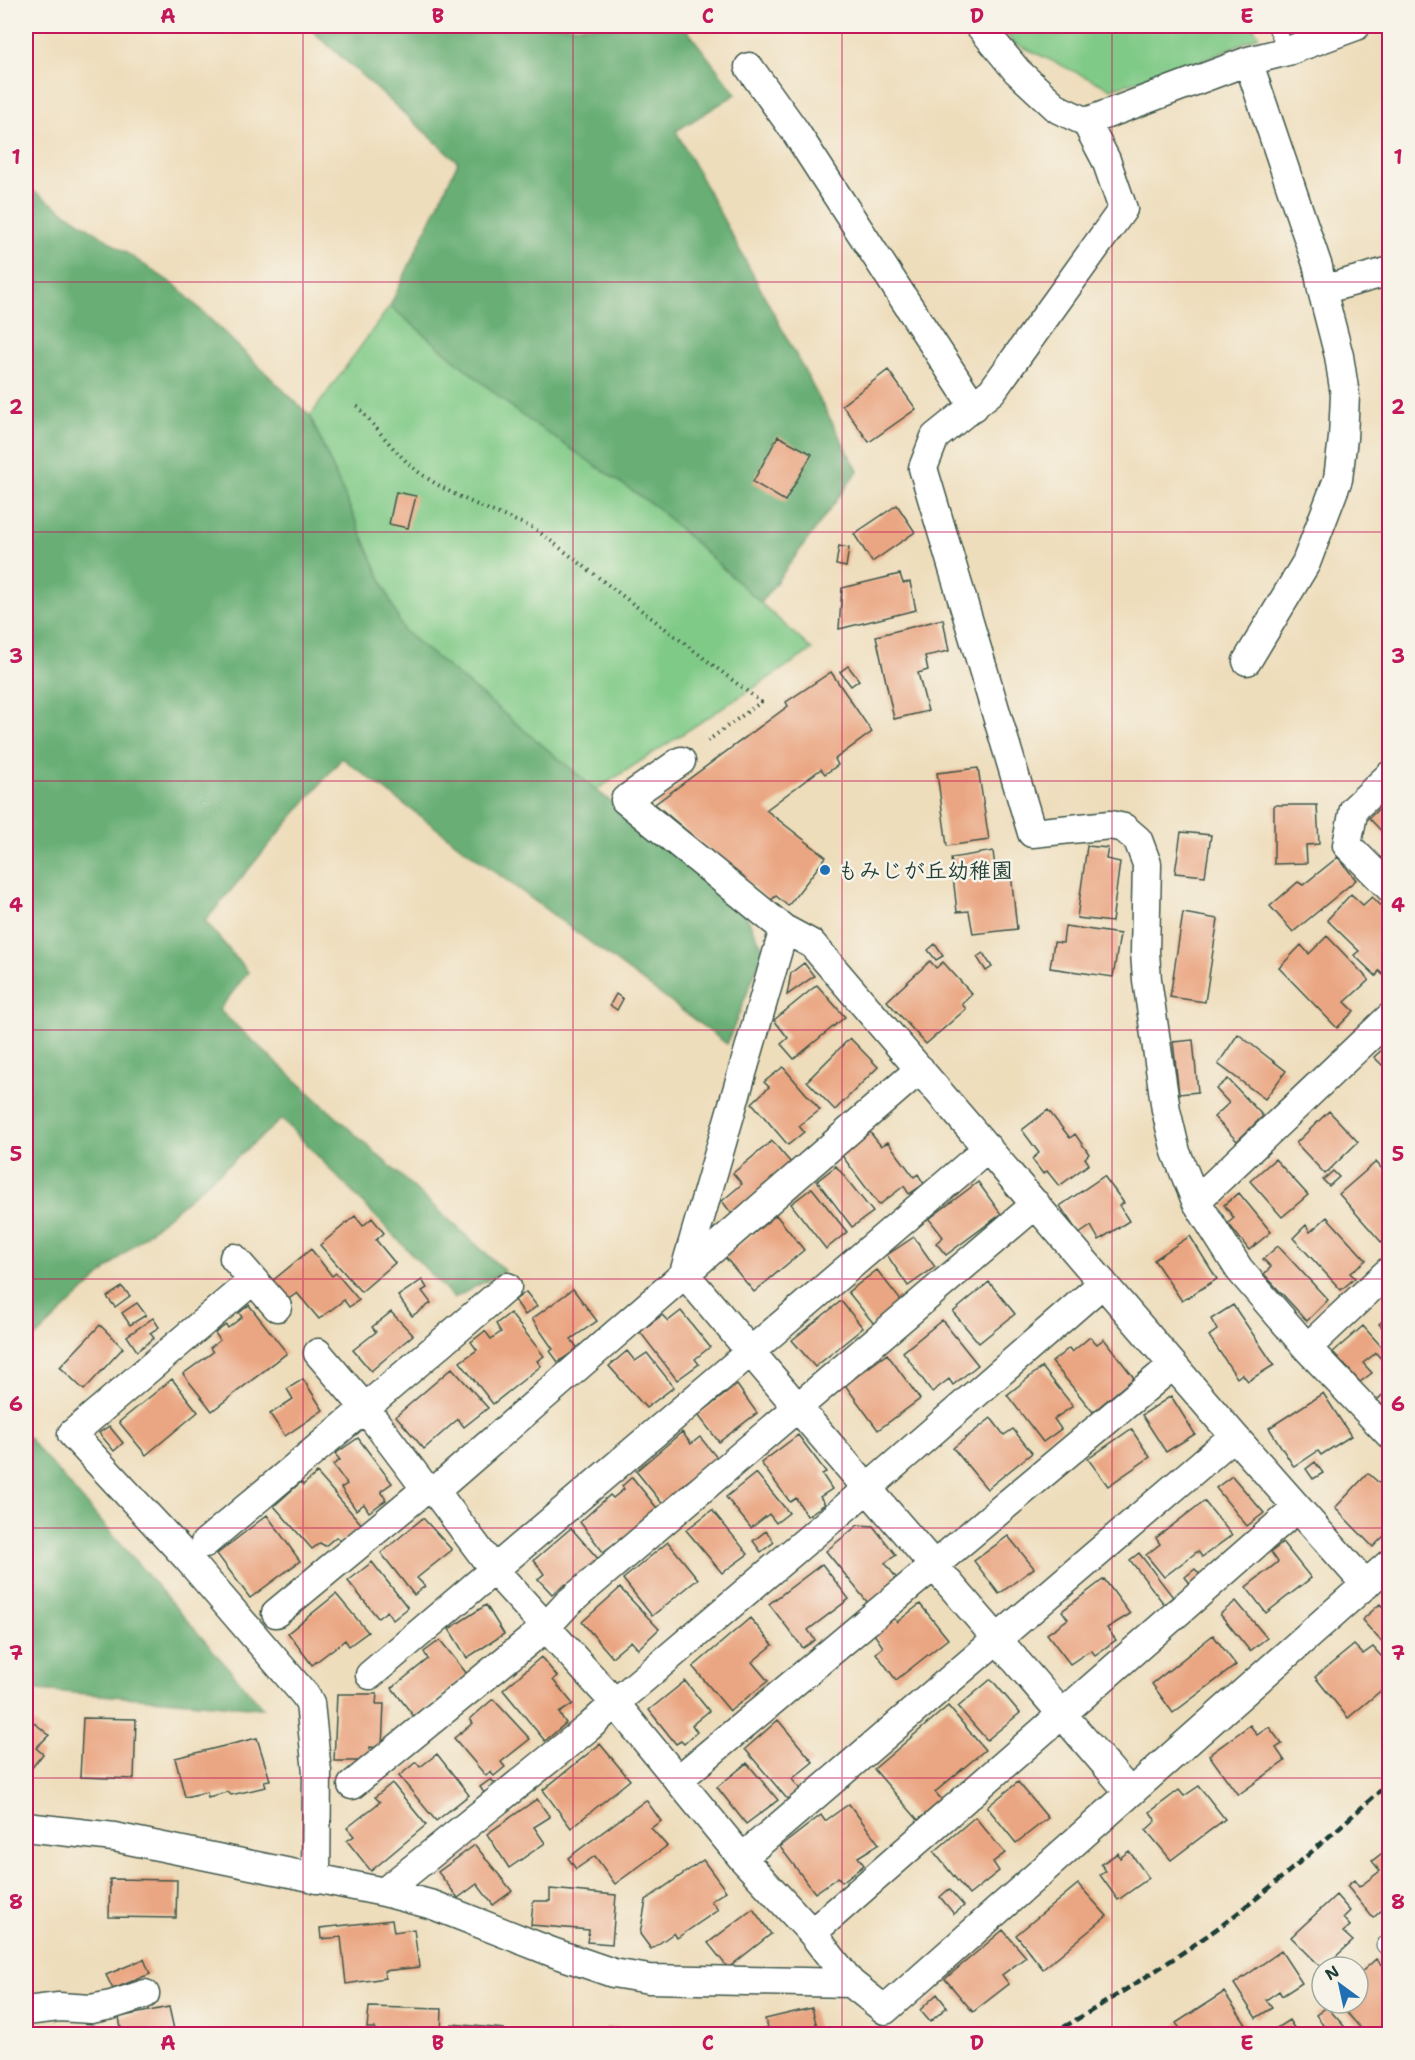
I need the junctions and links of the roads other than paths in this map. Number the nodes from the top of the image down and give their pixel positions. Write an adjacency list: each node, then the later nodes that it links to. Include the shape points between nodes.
1 (980, 26): 7 (street, via 1017,71 1058,109)
2 (1275, 26): 4 (lane)
3 (1356, 26): 4 (street)
4 (1288, 51): 5 (street)
5 (1248, 61): 7 (street); 9 (street, via 1318,267)
6 (749, 67): 10 (street, via 795,131)
7 (1086, 122): 10 (street, via 1106,160 1123,209 992,391)
8 (1389, 271): 9 (street)
9 (1322, 290): 11 (street, via 1345,395 1338,479 1306,563)
10 (974, 407): 19 (street, via 935,437 923,468 1032,833 1110,825 1124,828 1138,840 1147,864 1147,980 1166,1110 1176,1152)
11 (1247, 661)
12 (681, 761): 15 (street, via 625,800)
13 (1389, 775): 14 (street, via 1354,809 1347,845)
14 (1389, 888)
15 (784, 929): 17 (street, via 812,944); 23 (street)
16 (1389, 1017): 19 (street)
17 (921, 1069): 18 (street); 23 (street)
18 (988, 1148): 20 (street); 29 (street)
19 (1196, 1201): 28 (street, via 1239,1269)
20 (1036, 1204): 25 (street); 33 (street)
21 (234, 1258): 24 (street)
22 (1389, 1270): 28 (street)
23 (684, 1273): 29 (street); 37 (street)
24 (253, 1280): 27 (street); 55 (street, via 72,1434 188,1559 310,1703 317,1772)
25 (1103, 1283): 31 (street); 36 (street)
26 (507, 1287): 32 (street)
27 (277, 1307)
28 (1307, 1348): 35 (street)
29 (750, 1352): 33 (street); 42 (street)
30 (318, 1353): 32 (street)
31 (1173, 1365): 34 (street); 41 (street)
32 (365, 1408): 37 (street); 39 (street)
33 (798, 1408): 36 (street); 45 (street, via 567,1604)
34 (1234, 1436): 38 (street); 46 (street)
35 (1389, 1436)
36 (867, 1487): 41 (street); 48 (street)
37 (430, 1490): 42 (street); 44 (street)
38 (1297, 1508): 43 (street); 49 (street)
39 (205, 1544)
40 (1389, 1563): 43 (street)
41 (934, 1566): 46 (street); 50 (street)
42 (494, 1570): 45 (street); 47 (street)
43 (1366, 1585): 52 (street)
44 (276, 1613)
45 (545, 1628): 48 (street); 51 (street)
46 (998, 1640): 49 (street); 54 (street)
47 (370, 1675)
48 (615, 1703): 50 (street); 56 (street)
49 (1060, 1715): 52 (street); 57 (street)
50 (678, 1780): 54 (street)
51 (352, 1785)
52 (1130, 1793): 58 (street, via 885,2010)
53 (26, 1827): 55 (street, via 114,1837)
54 (742, 1858): 57 (street)
55 (316, 1879): 56 (street)
56 (384, 1892): 58 (street, via 433,1905 614,1973 650,1979)
57 (813, 1933): 58 (street)
58 (851, 1983)
59 (145, 1994): 60 (street, via 92,2009)
60 (26, 2011)

